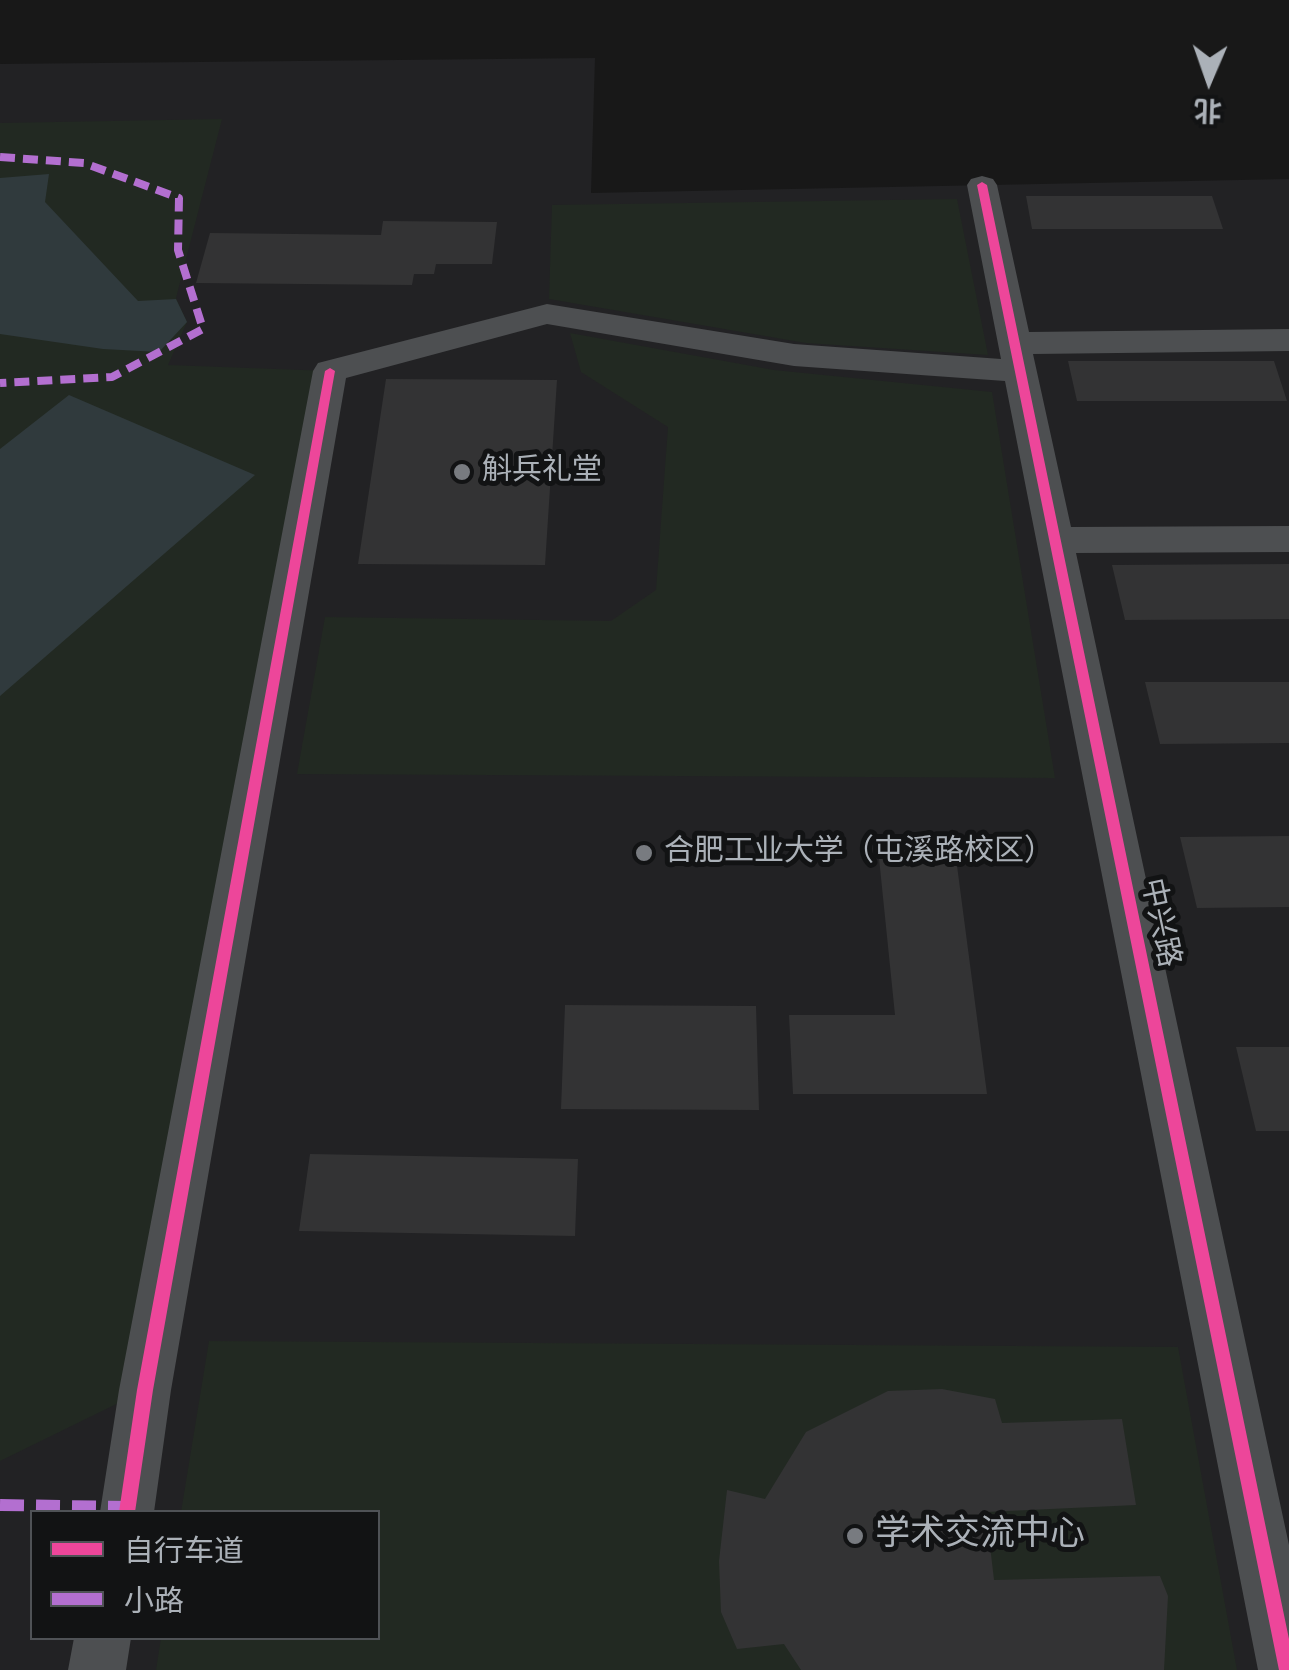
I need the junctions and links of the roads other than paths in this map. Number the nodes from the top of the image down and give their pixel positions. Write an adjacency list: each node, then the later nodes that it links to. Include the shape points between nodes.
1 (982, 186): 3 (street, 中兴路)
2 (1289, 340): 3 (street)
3 (1016, 357): 5 (street, 中兴路); 6 (street, via 794,355 547,314 330,371)
4 (1289, 538): 5 (street)
5 (1054, 540): 9 (street, 中兴路)
6 (128, 1510)
7 (103, 1640): 8 (street)
8 (97, 1670)
9 (1287, 1670)

